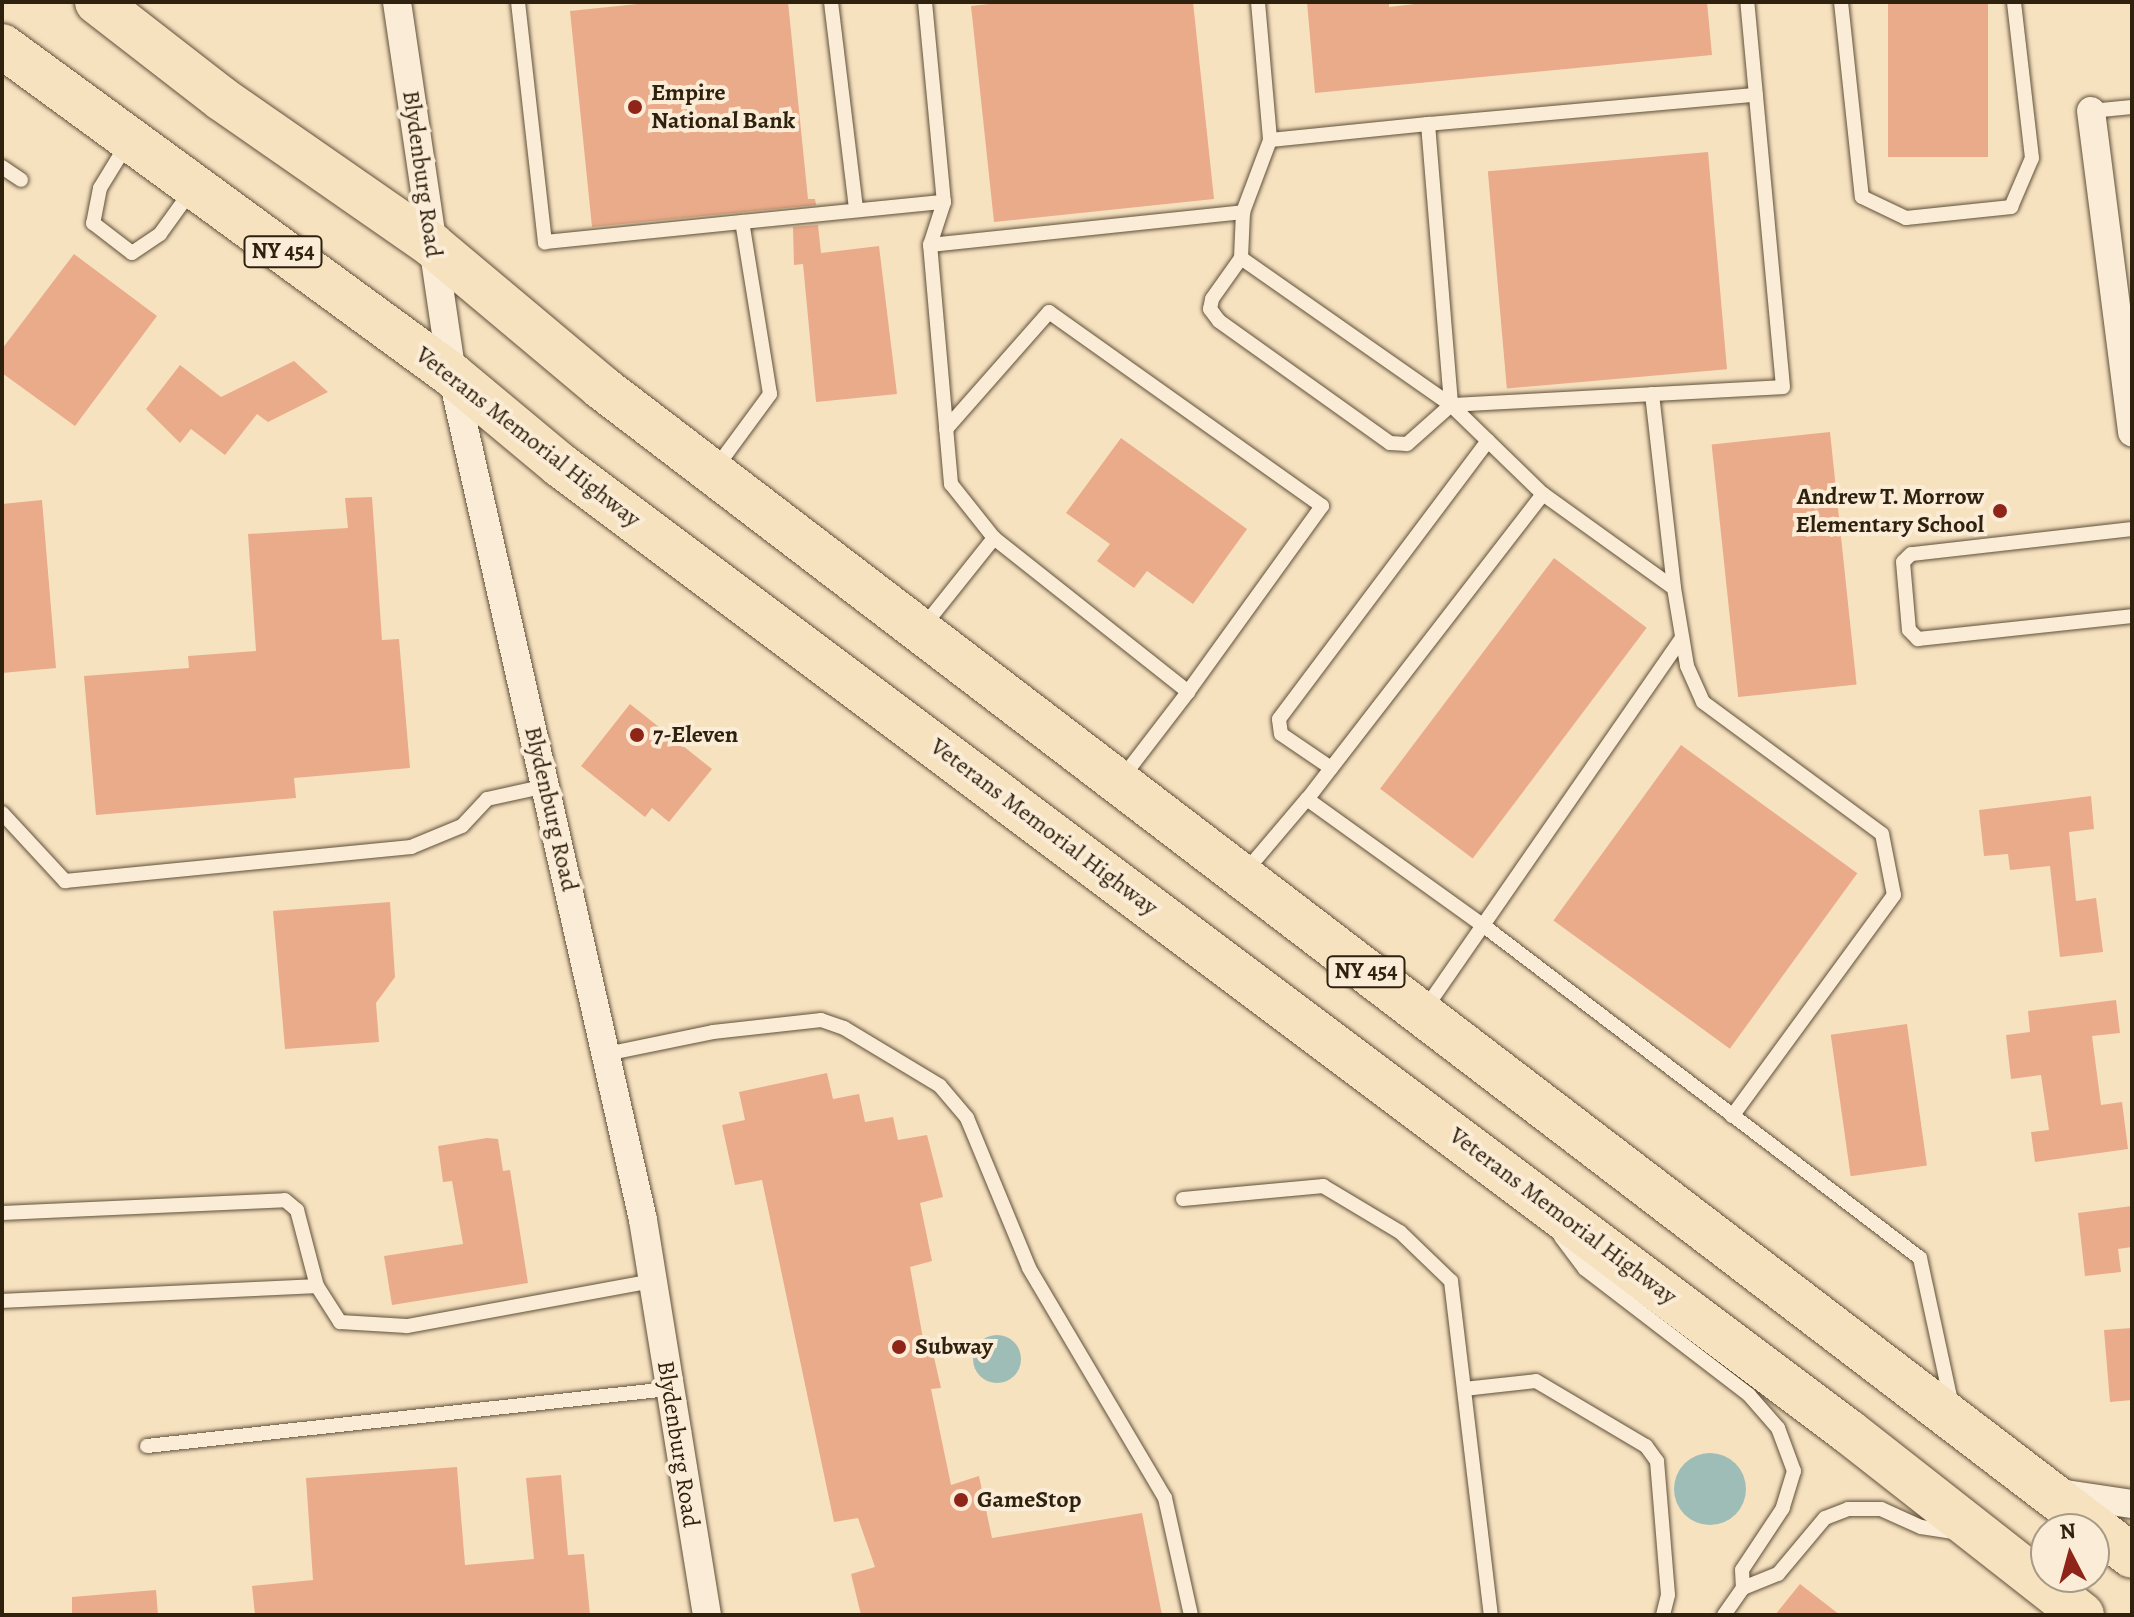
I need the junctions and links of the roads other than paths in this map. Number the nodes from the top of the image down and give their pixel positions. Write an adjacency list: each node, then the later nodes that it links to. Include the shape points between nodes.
1 (97, 2): 24 (highway, NY 454, via 222,99)
2 (397, 2): 24 (street, Blydenburg Road)
3 (518, 2): 23 (lane, via 545,242)
4 (831, 2): 21 (lane)
5 (925, 2): 20 (lane)
6 (1258, 2): 16 (lane)
7 (1747, 2): 11 (lane)
8 (1841, 2): 9 (lane, via 1862,197 1906,218 2011,207 2032,158)
9 (2014, 2)
10 (3, 47): 15 (highway, Veterans Memorial Highway / NY 454)
11 (1756, 95): 14 (lane); 28 (lane, via 1783,387)
12 (2132, 107): 13 (lane)
13 (2091, 111): 31 (street)
14 (1428, 124): 16 (lane); 29 (lane)
15 (129, 140): 19 (highway, Veterans Memorial Highway / NY 454); 19 (lane, via 100,188 93,223 132,253 160,234)
16 (1270, 140): 22 (lane)
17 (2, 167): 18 (lane)
18 (21, 180)
19 (194, 187): 27 (highway, Veterans Memorial Highway / NY 454)
20 (944, 202): 21 (lane); 25 (lane)
21 (856, 210): 23 (lane)
22 (1243, 212): 25 (lane); 26 (lane)
23 (742, 222): 33 (lane, via 770,394)
24 (432, 245): 27 (street, Blydenburg Road); 33 (highway, NY 454, via 601,387)
25 (930, 245): 30 (lane)
26 (1241, 258): 29 (lane); 29 (lane, via 1212,299 1210,309 1219,321 1390,443 1407,444)
27 (452, 375): 44 (street, Blydenburg Road); 52 (highway, Veterans Memorial Highway / NY 454, via 560,465)
28 (1652, 394): 29 (lane); 37 (lane)
29 (1451, 405): 32 (lane)
30 (946, 429): 36 (lane, via 951,484); 41 (lane, via 1049,312 1322,506)
31 (2132, 432)
32 (1488, 441): 34 (lane); 42 (lane, via 1279,719 1281,734)
33 (713, 472): 39 (highway, NY 454)
34 (1543, 494): 37 (lane); 42 (lane)
35 (2132, 529): 38 (lane, via 1911,554 1903,562 1909,630 1918,639)
36 (994, 538): 39 (lane); 41 (lane)
37 (1674, 588): 40 (lane)
38 (2132, 616)
39 (920, 631): 43 (highway, NY 454)
40 (1682, 638): 48 (lane); 51 (lane, via 1703,702 1882,834 1894,895)
41 (1188, 692): 43 (lane)
42 (1331, 768): 45 (lane)
43 (1119, 783): 47 (highway, NY 454)
44 (546, 786): 46 (lane, via 487,799 462,826 411,847 65,881); 50 (street, Blydenburg Road)
45 (1307, 799): 47 (lane); 48 (lane)
46 (2, 813)
47 (1241, 877): 49 (highway, NY 454)
48 (1484, 926): 49 (lane); 51 (lane)
49 (1421, 1015): 60 (highway, NY 454)
50 (606, 1054): 55 (street, Blydenburg Road); 68 (lane, via 713,1032 821,1020 844,1028 940,1086 967,1118 1029,1268 1165,1498)
51 (1732, 1116): 60 (lane, via 1920,1258)
52 (1517, 1182): 64 (highway, Veterans Memorial Highway / NY 454); 66 (lane, via 1585,1269 1749,1395 1778,1428 1794,1471 1783,1508 1742,1570)
53 (1183, 1199): 59 (lane, via 1323,1186 1400,1232 1451,1281)
54 (2, 1213): 56 (lane, via 285,1200 297,1210)
55 (652, 1281): 56 (lane, via 407,1326 340,1322); 58 (street, Blydenburg Road)
56 (317, 1286): 57 (lane)
57 (2, 1301)
58 (668, 1389): 61 (lane); 67 (street, Blydenburg Road)
59 (1464, 1389): 69 (lane); 70 (lane, via 1536,1381 1646,1446 1657,1461 1668,1595)
60 (1954, 1418): 62 (highway, NY 454)
61 (147, 1446)
62 (2046, 1492): 63 (street); 65 (highway, NY 454)
63 (2132, 1504)
64 (1979, 1535): 66 (lane, via 1921,1527 1881,1509 1848,1509 1825,1518 1778,1574); 72 (highway, Veterans Memorial Highway / NY 454)
65 (2132, 1556)
66 (1743, 1588): 71 (lane)
67 (707, 1615)
68 (1191, 1615)
69 (1491, 1615)
70 (1663, 1615)
71 (1724, 1615)
72 (2082, 1615)

